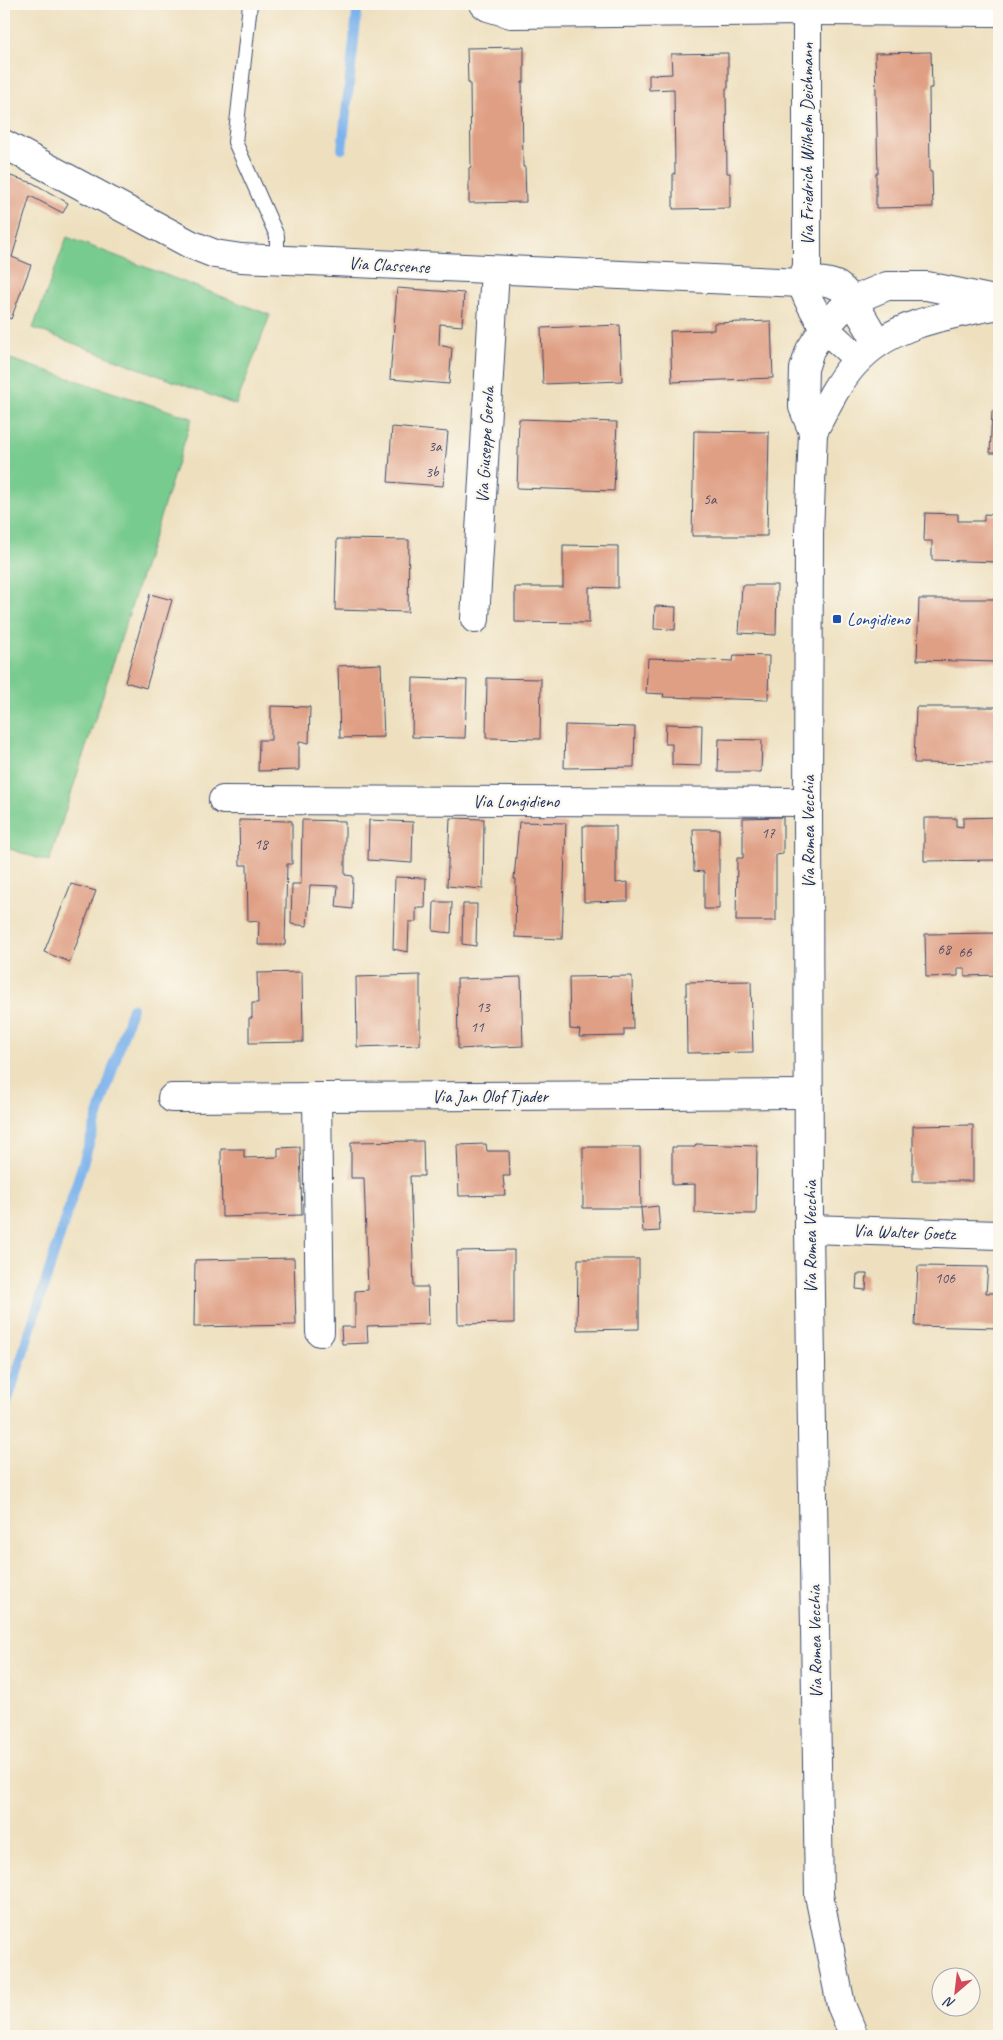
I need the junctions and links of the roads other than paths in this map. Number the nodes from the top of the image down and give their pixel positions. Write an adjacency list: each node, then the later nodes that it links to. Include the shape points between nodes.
1 (250, 4): 6 (lane, via 235,142 277,236)
2 (484, 4): 3 (street, via 510,14)
3 (806, 7): 4 (street); 8 (street, Via Friedrich Wilhelm Deichmann, via 807,267)
4 (999, 12)
5 (4, 144): 6 (street, Via Classense, via 190,244 215,254)
6 (277, 260): 7 (street, Via Classense)
7 (495, 270): 8 (street, Via Classense); 15 (street, Via Giuseppe Gerola)
8 (801, 283): 9 (street, Via Classense, via 815,280 836,285 846,292); 12 (street)
9 (851, 301): 10 (street, via 887,286 927,286); 12 (street); 13 (street, Via Classense)
10 (999, 301)
11 (999, 305): 13 (street, via 930,319)
12 (824, 328): 13 (street); 14 (street, Via Romea Vecchia, via 810,350 804,369 803,407)
13 (868, 351): 14 (street, Via Romea Vecchia, via 837,389)
14 (813, 432): 17 (street, Via Romea Vecchia, via 809,533)
15 (474, 619)
16 (223, 800): 17 (street, Via Longidieno)
17 (808, 802): 18 (street, Via Romea Vecchia)
18 (809, 1094): 19 (street, Via Jan Olof Tjader); 21 (street, Via Romea Vecchia)
19 (317, 1097): 20 (street, Via Jan Olof Tjader); 23 (street)
20 (172, 1098)
21 (809, 1228): 22 (street, Via Walter Goetz); 24 (street, Via Romea Vecchia, via 819,1895 841,2005)
22 (999, 1235)
23 (320, 1332)
24 (854, 2036)

